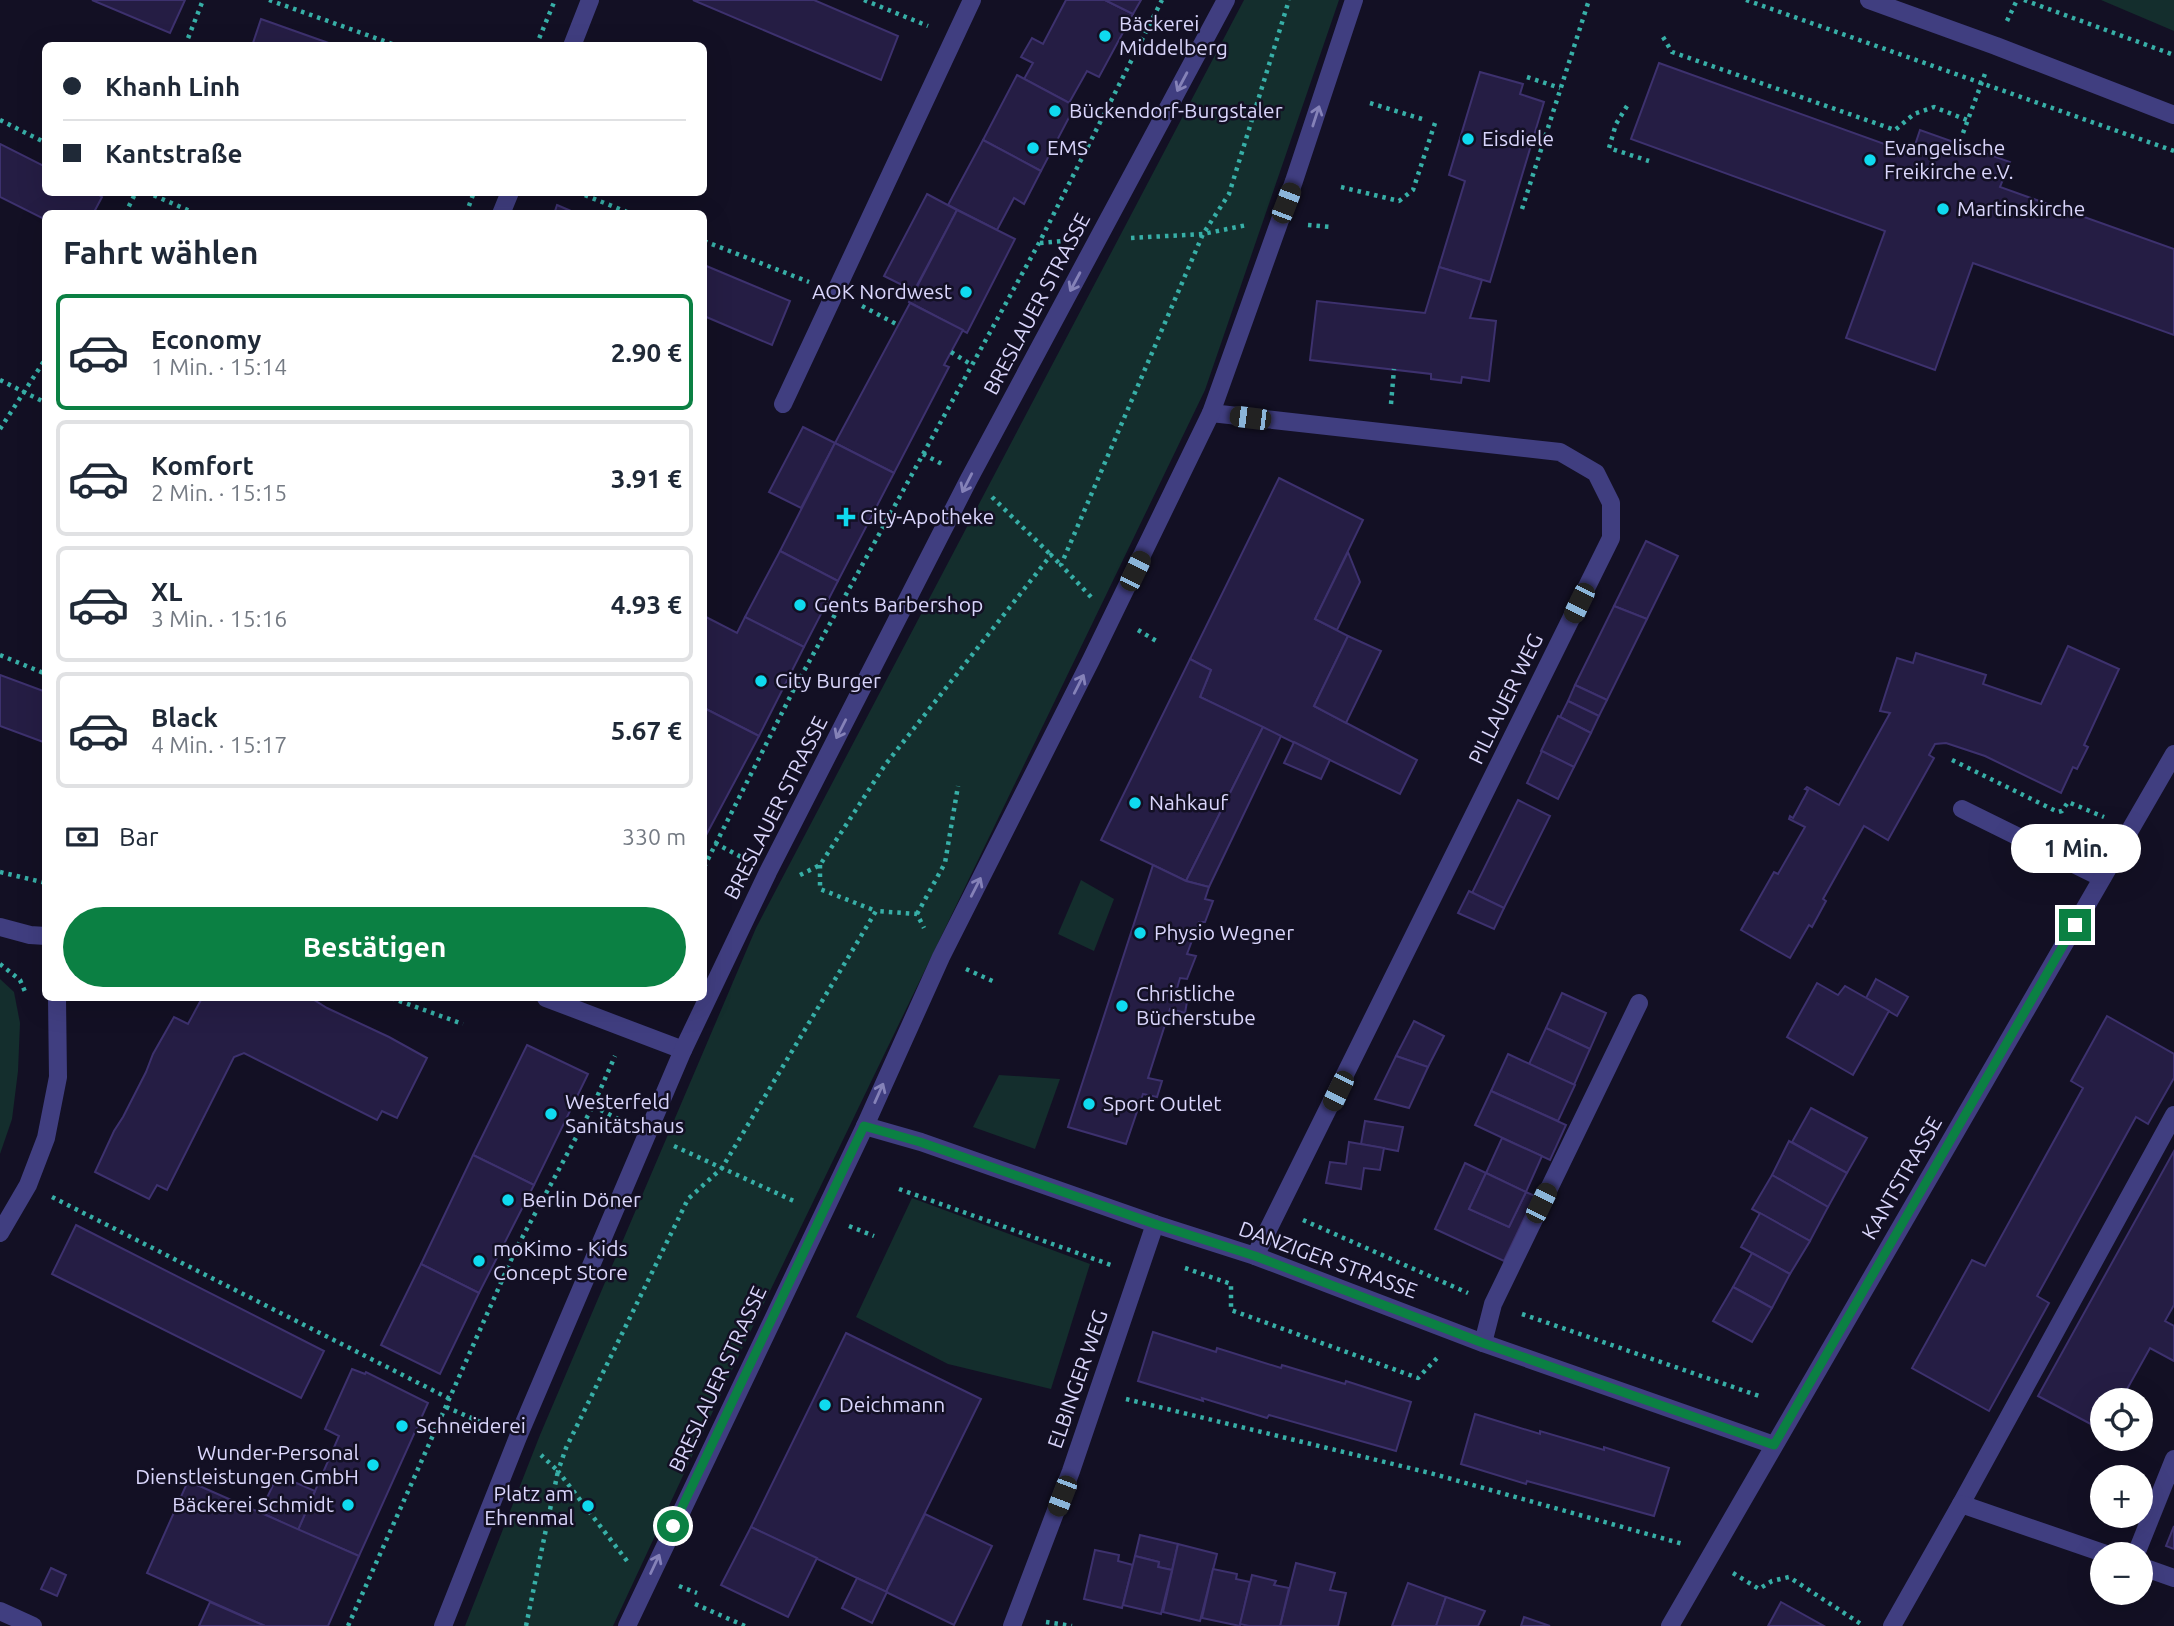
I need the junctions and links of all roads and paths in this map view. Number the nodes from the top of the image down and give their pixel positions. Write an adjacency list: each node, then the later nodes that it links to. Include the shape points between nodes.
1 (203, 0): 18 (path)
2 (269, 0): 19 (path)
3 (555, 0): 20 (path)
4 (590, 0): 21 (street)
5 (864, 0): 16 (path)
6 (972, 0): 16 (street)
7 (1162, 0): 48 (path)
8 (1226, 0): 69 (street, BRESLAUER STRASSE, one-way to 69, via 969,479)
9 (1289, 0): 55 (path, via 1229,194 1203,234)
10 (1354, 0): 53 (street, BRESLAUER STRASSE, one-way to 10)
11 (1589, 0): 24 (path)
12 (1746, 0): 35 (path)
13 (1869, 0): 15 (street)
14 (2024, 0): 22 (path)
15 (1891, 2): 28 (street)
16 (955, 37): 44 (street)
17 (1663, 37): 31 (path, via 1672,52 1895,130 1914,114 1934,107)
18 (187, 42)
19 (387, 42)
20 (538, 42)
21 (574, 42)
22 (2174, 55)
23 (1528, 77): 24 (path)
24 (1560, 88): 40 (path)
25 (1977, 94): 31 (path)
26 (1370, 103): 30 (path)
27 (1627, 106): 36 (path, via 1609,148)
28 (2174, 115)
29 (0, 120): 34 (path)
30 (1422, 120)
31 (1967, 120): 33 (path)
32 (1434, 123): 37 (path, via 1413,190 1399,201)
33 (1962, 134)
34 (42, 141)
35 (2174, 151)
36 (1649, 161)
37 (1340, 187)
38 (155, 196): 41 (path)
39 (587, 196): 42 (path)
40 (1522, 209)
41 (188, 210)
42 (622, 210)
43 (707, 242): 44 (path)
44 (835, 292): 45 (path); 52 (street)
45 (898, 325)
46 (951, 352): 48 (path)
47 (42, 364): 50 (path)
48 (972, 365): 65 (path)
49 (0, 380): 50 (path)
50 (24, 392): 51 (path); 54 (path)
51 (42, 401)
52 (783, 404)
53 (1211, 413): 56 (street, BRESLAUER STRASSE); 100 (street, PILLAUER WEG, via 1560,452 1596,473 1611,503 1611,538)
54 (0, 429)
55 (1061, 565): 56 (path); 67 (path, via 1051,555 885,765)
56 (1113, 616): 57 (path); 76 (street, BRESLAUER STRASSE, one-way to 56)
57 (1158, 642)
58 (0, 655): 59 (path)
59 (42, 672)
60 (2174, 754): 70 (street, KANTSTRASSE)
61 (1952, 760): 64 (path, via 2058,812 2068,802)
62 (958, 786): 73 (path, via 945,863)
63 (1962, 809): 70 (street)
64 (2104, 818)
65 (715, 843): 66 (path); 69 (path)
66 (707, 860)
67 (820, 865): 69 (path, via 791,879); 72 (path, via 820,889)
68 (0, 872): 71 (path)
69 (768, 872): 80 (street, BRESLAUER STRASSE)
70 (2102, 878): 111 (street, KANTSTRASSE)
71 (42, 882)
72 (876, 911): 73 (path); 93 (path)
73 (916, 914): 76 (path)
74 (0, 926): 75 (street)
75 (42, 936)
76 (941, 957): 78 (path); 91 (street, BRESLAUER STRASSE, one-way to 76)
77 (0, 964): 79 (path, via 20,980)
78 (997, 982)
79 (28, 998)
80 (707, 1000)
81 (57, 1001): 94 (street, via 58,1077 46,1138)
82 (399, 1001): 86 (path)
83 (554, 1001): 87 (street)
84 (706, 1001): 87 (street, BRESLAUER STRASSE)
85 (1639, 1003): 103 (street)
86 (463, 1024)
87 (683, 1050): 92 (street, BRESLAUER STRASSE)
88 (611, 1068): 89 (path)
89 (593, 1106): 92 (path); 108 (path, via 516,1249)
90 (2174, 1115): 114 (street)
91 (864, 1126): 96 (street, BRESLAUER STRASSE); 97 (street, DANZIGER STRASSE)
92 (647, 1134): 93 (path); 127 (street, BRESLAUER STRASSE)
93 (722, 1168): 96 (path); 113 (path, via 688,1199)
94 (29, 1185): 98 (street); 108 (path)
95 (899, 1189): 101 (path, via 1113,1266)
96 (821, 1214): 99 (path); 119 (street, BRESLAUER STRASSE, one-way to 96)
97 (1155, 1224): 101 (street, ELBINGER WEG); 102 (street, DANZIGER STRASSE)
98 (0, 1233)
99 (874, 1236)
100 (1265, 1237): 102 (street, PILLAUER WEG); 103 (path, via 1292,1215)
101 (1145, 1254): 105 (path, via 1231,1284 1231,1310 1418,1378); 106 (street, ELBINGER WEG)
102 (1255, 1256): 104 (street, DANZIGER STRASSE)
103 (1493, 1304): 104 (street); 107 (path)
104 (1483, 1343): 111 (street, DANZIGER STRASSE)
105 (1438, 1356)
106 (1098, 1392): 117 (path, via 1430,1473 1685,1544); 131 (street, ELBINGER WEG)
107 (1762, 1397)
108 (450, 1399): 109 (path)
109 (446, 1408): 110 (path); 126 (path)
110 (487, 1426)
111 (1774, 1445): 117 (street, KANTSTRASSE)
112 (2174, 1459): 115 (street)
113 (558, 1471): 119 (path, via 630,1564); 128 (path)
114 (1961, 1504): 116 (street); 134 (street)
115 (2141, 1542)
116 (2090, 1548)
117 (1709, 1558): 132 (street, KANTSTRASSE); 133 (path, via 1759,1588 1789,1577)
118 (2153, 1571): 120 (street)
119 (650, 1574): 121 (path); 129 (street, BRESLAUER STRASSE)
120 (2174, 1578)
121 (697, 1593)
122 (695, 1604): 124 (path)
123 (0, 1611): 125 (street)
124 (736, 1624): 130 (path)
125 (33, 1626)
126 (348, 1626)
127 (443, 1626)
128 (526, 1626)
129 (627, 1626)
130 (745, 1626)
131 (1012, 1626)
132 (1670, 1626)
133 (1864, 1626)
134 (1892, 1626)

